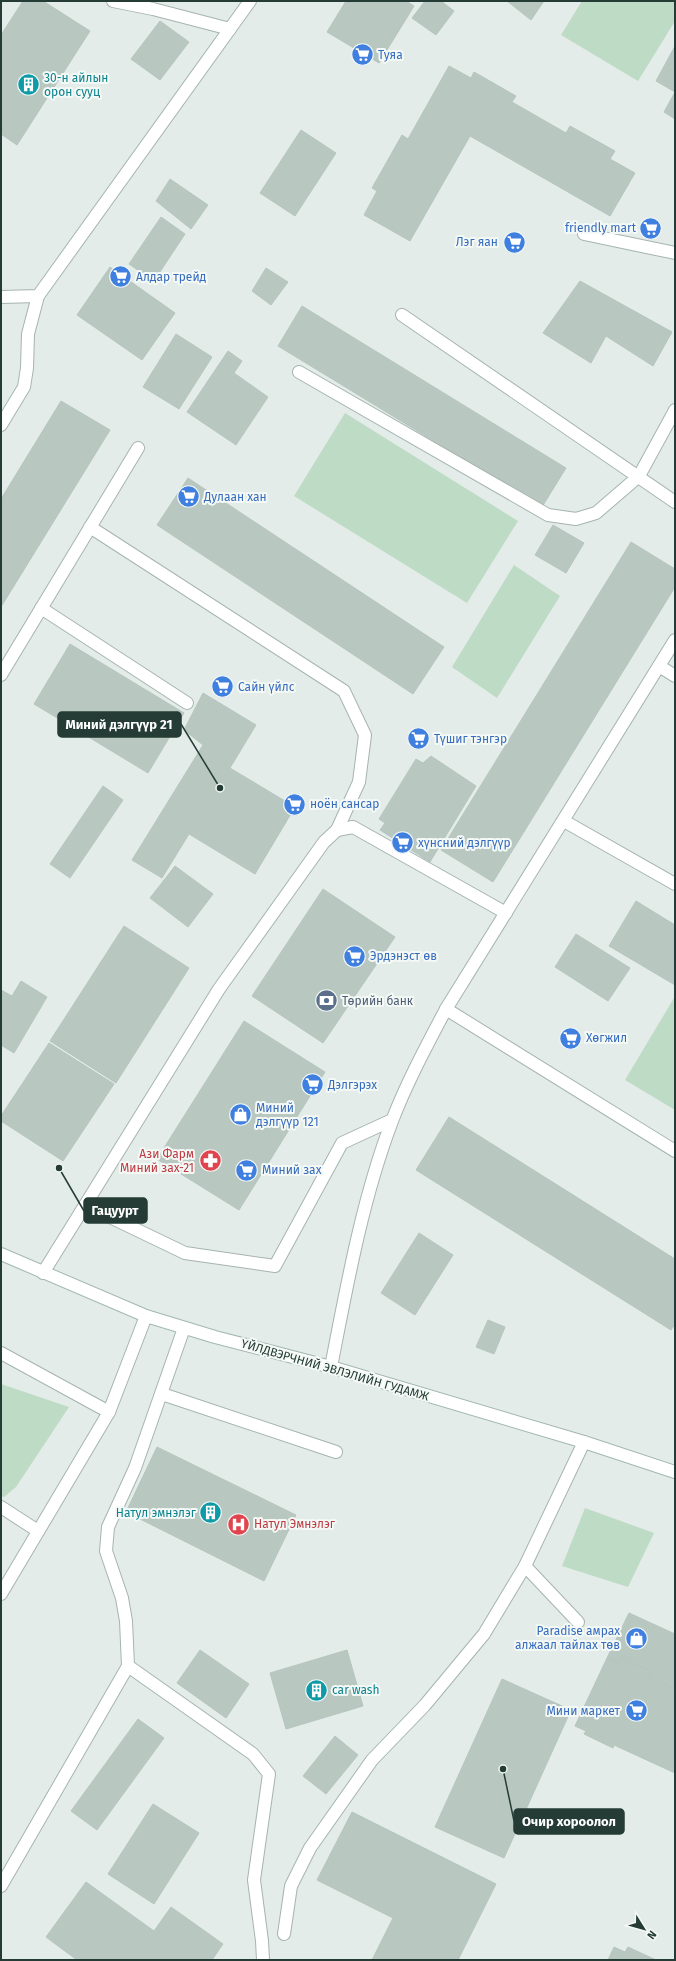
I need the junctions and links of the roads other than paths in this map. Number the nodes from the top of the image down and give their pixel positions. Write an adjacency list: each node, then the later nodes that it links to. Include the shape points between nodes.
1 (113, 1): 3 (street)
2 (250, 1): 3 (street)
3 (230, 29): 6 (street)
4 (584, 234): 5 (street)
5 (675, 253)
6 (38, 296): 7 (street); 11 (street, via 28,334 24,387)
7 (1, 297)
8 (402, 315): 13 (street)
9 (299, 372): 13 (street, via 548,515 576,519 596,513)
10 (675, 410): 13 (street)
11 (1, 425)
12 (138, 448): 15 (street)
13 (639, 476): 14 (street)
14 (675, 502)
15 (90, 527): 16 (street); 23 (street, via 344,691 365,735 359,782)
16 (41, 608): 19 (street); 21 (street)
17 (675, 640): 18 (street)
18 (659, 666): 20 (street); 22 (street)
19 (1, 674)
20 (675, 676)
21 (187, 703)
22 (564, 821): 24 (street); 25 (street)
23 (337, 830): 25 (street, via 353,827); 29 (street, via 324,842 219,989)
24 (675, 884)
25 (506, 912): 26 (street)
26 (446, 1009): 27 (street); 28 (street)
27 (392, 1120): 29 (street, via 342,1143 274,1266 185,1253); 35 (street, via 375,1170 362,1221)
28 (675, 1151)
29 (85, 1204): 31 (street)
30 (1, 1254): 31 (street, ҮЙЛДВЭРЧНИЙ ЭВЛЭЛИЙН ГУДАМЖ)
31 (43, 1273): 32 (street, ҮЙЛДВЭРЧНИЙ ЭВЛЭЛИЙН ГУДАМЖ)
32 (146, 1316): 33 (street, ҮЙЛДВЭРЧНИЙ ЭВЛЭЛИЙН ГУДАМЖ); 37 (street)
33 (184, 1328): 35 (street, ҮЙЛДВЭРЧНИЙ ЭВЛЭЛИЙН ГУДАМЖ); 36 (street)
34 (1, 1353): 37 (street)
35 (331, 1367): 38 (street, ҮЙЛДВЭРЧНИЙ ЭВЛЭЛИЙН ГУДАМЖ)
36 (162, 1394): 39 (street); 46 (street, via 135,1468 108,1527 106,1551 122,1598)
37 (109, 1412): 42 (street)
38 (584, 1442): 40 (street, ҮЙЛДВЭРЧНИЙ ЭВЛЭЛИЙН ГУДАМЖ); 43 (street)
39 (336, 1452)
40 (675, 1472)
41 (1, 1507): 42 (street)
42 (38, 1531): 44 (street)
43 (525, 1566): 45 (street); 48 (street, via 484,1634 425,1705 372,1760 310,1848 291,1886)
44 (1, 1594)
45 (578, 1622)
46 (128, 1666): 47 (street); 49 (street, via 253,1754 269,1774 254,1880)
47 (1, 1886)
48 (284, 1934)
49 (263, 1960)

